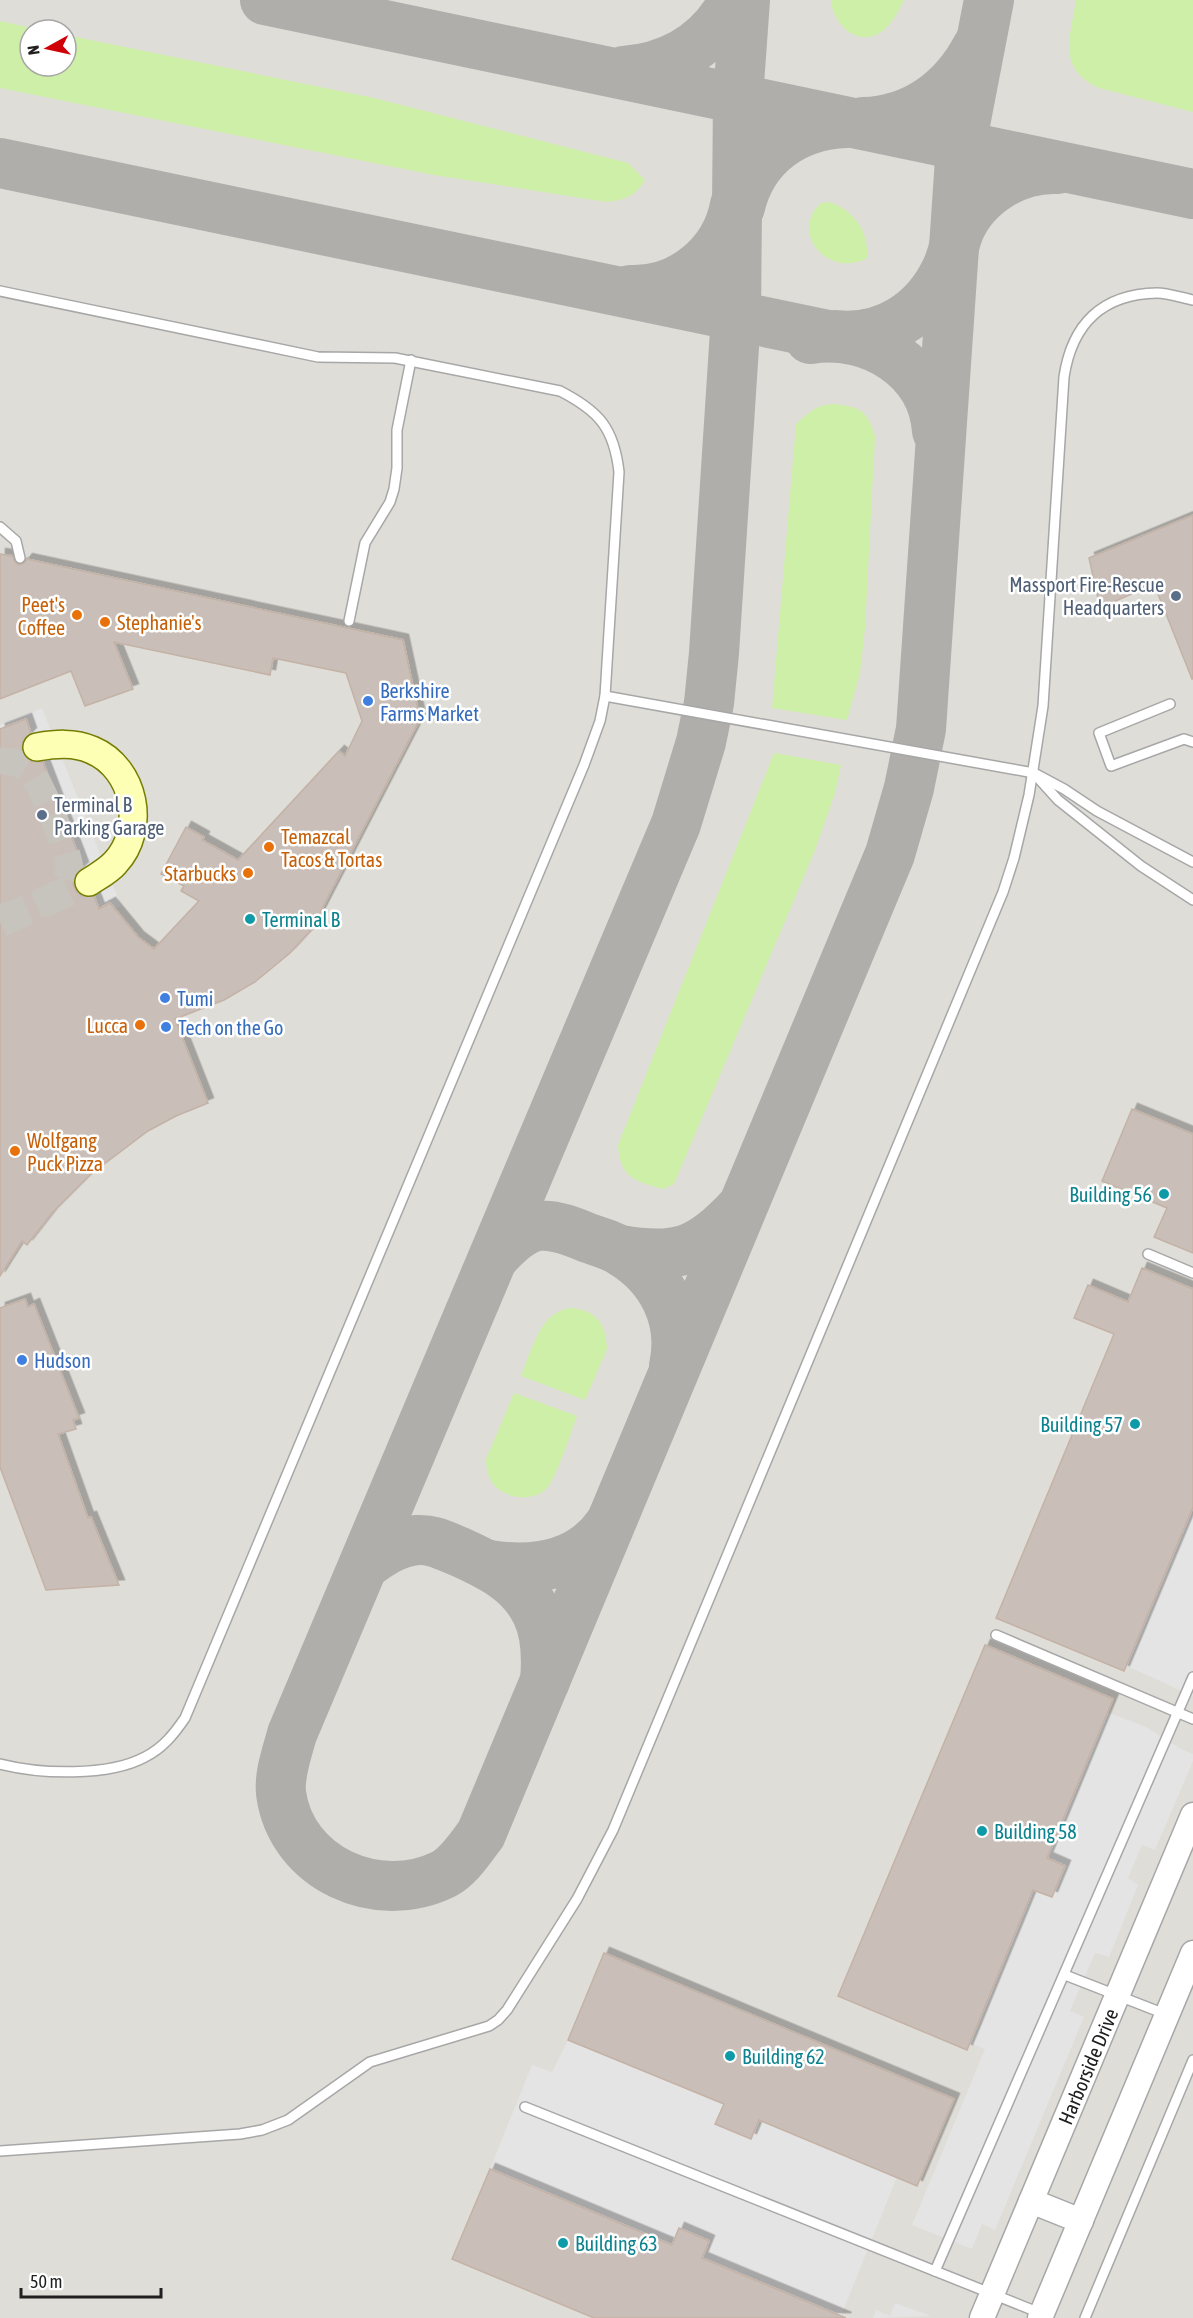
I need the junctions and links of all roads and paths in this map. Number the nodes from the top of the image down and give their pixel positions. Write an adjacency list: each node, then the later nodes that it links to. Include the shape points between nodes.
1 (0, 291): 3 (lane, via 318,357)
2 (1193, 300): 11 (lane, via 1159,293 1117,299 1082,327 1067,358 1043,706)
3 (411, 360): 6 (lane, via 397,430 394,489 365,543); 7 (lane, via 560,391 588,407 608,429 619,480)
4 (0, 527): 5 (lane, via 16,541)
5 (20, 558)
6 (349, 621)
7 (605, 696): 11 (lane); 21 (lane, via 584,765 184,1718 161,1746 120,1767 51,1772)
8 (1170, 704): 9 (lane, via 1099,733 1111,766 1184,740)
9 (1193, 742)
10 (37, 747): 13 (main road, via 64,744 91,750 114,765 129,790 133,824 128,844 108,870)
11 (1034, 773): 12 (lane); 14 (lane, via 1068,808 1141,866); 29 (lane, via 1014,858 979,954 613,1830 578,1899 507,2010 489,2026 370,2062 288,2120 262,2130)
12 (1193, 862)
13 (89, 882)
14 (1193, 900)
15 (1148, 1254): 16 (lane)
16 (1193, 1274)
17 (996, 1635): 19 (lane)
18 (1193, 1677): 19 (lane)
19 (1178, 1712): 20 (lane); 24 (lane)
20 (1193, 1719)
21 (0, 1764)
22 (1193, 1815): 25 (street, Harborside Drive)
23 (1193, 1953): 26 (street)
24 (1065, 1975): 25 (lane); 32 (lane)
25 (1118, 1996): 26 (lane); 30 (street, Harborside Drive)
26 (1167, 2015): 31 (street)
27 (1193, 2060): 36 (lane)
28 (525, 2107): 32 (lane)
29 (0, 2151)
30 (1032, 2201): 31 (street); 33 (street, Harborside Drive)
31 (1081, 2221): 34 (street)
32 (935, 2271): 33 (lane)
33 (993, 2294): 34 (lane); 35 (street, Harborside Drive)
34 (1041, 2316)
35 (982, 2318)
36 (1085, 2318)

